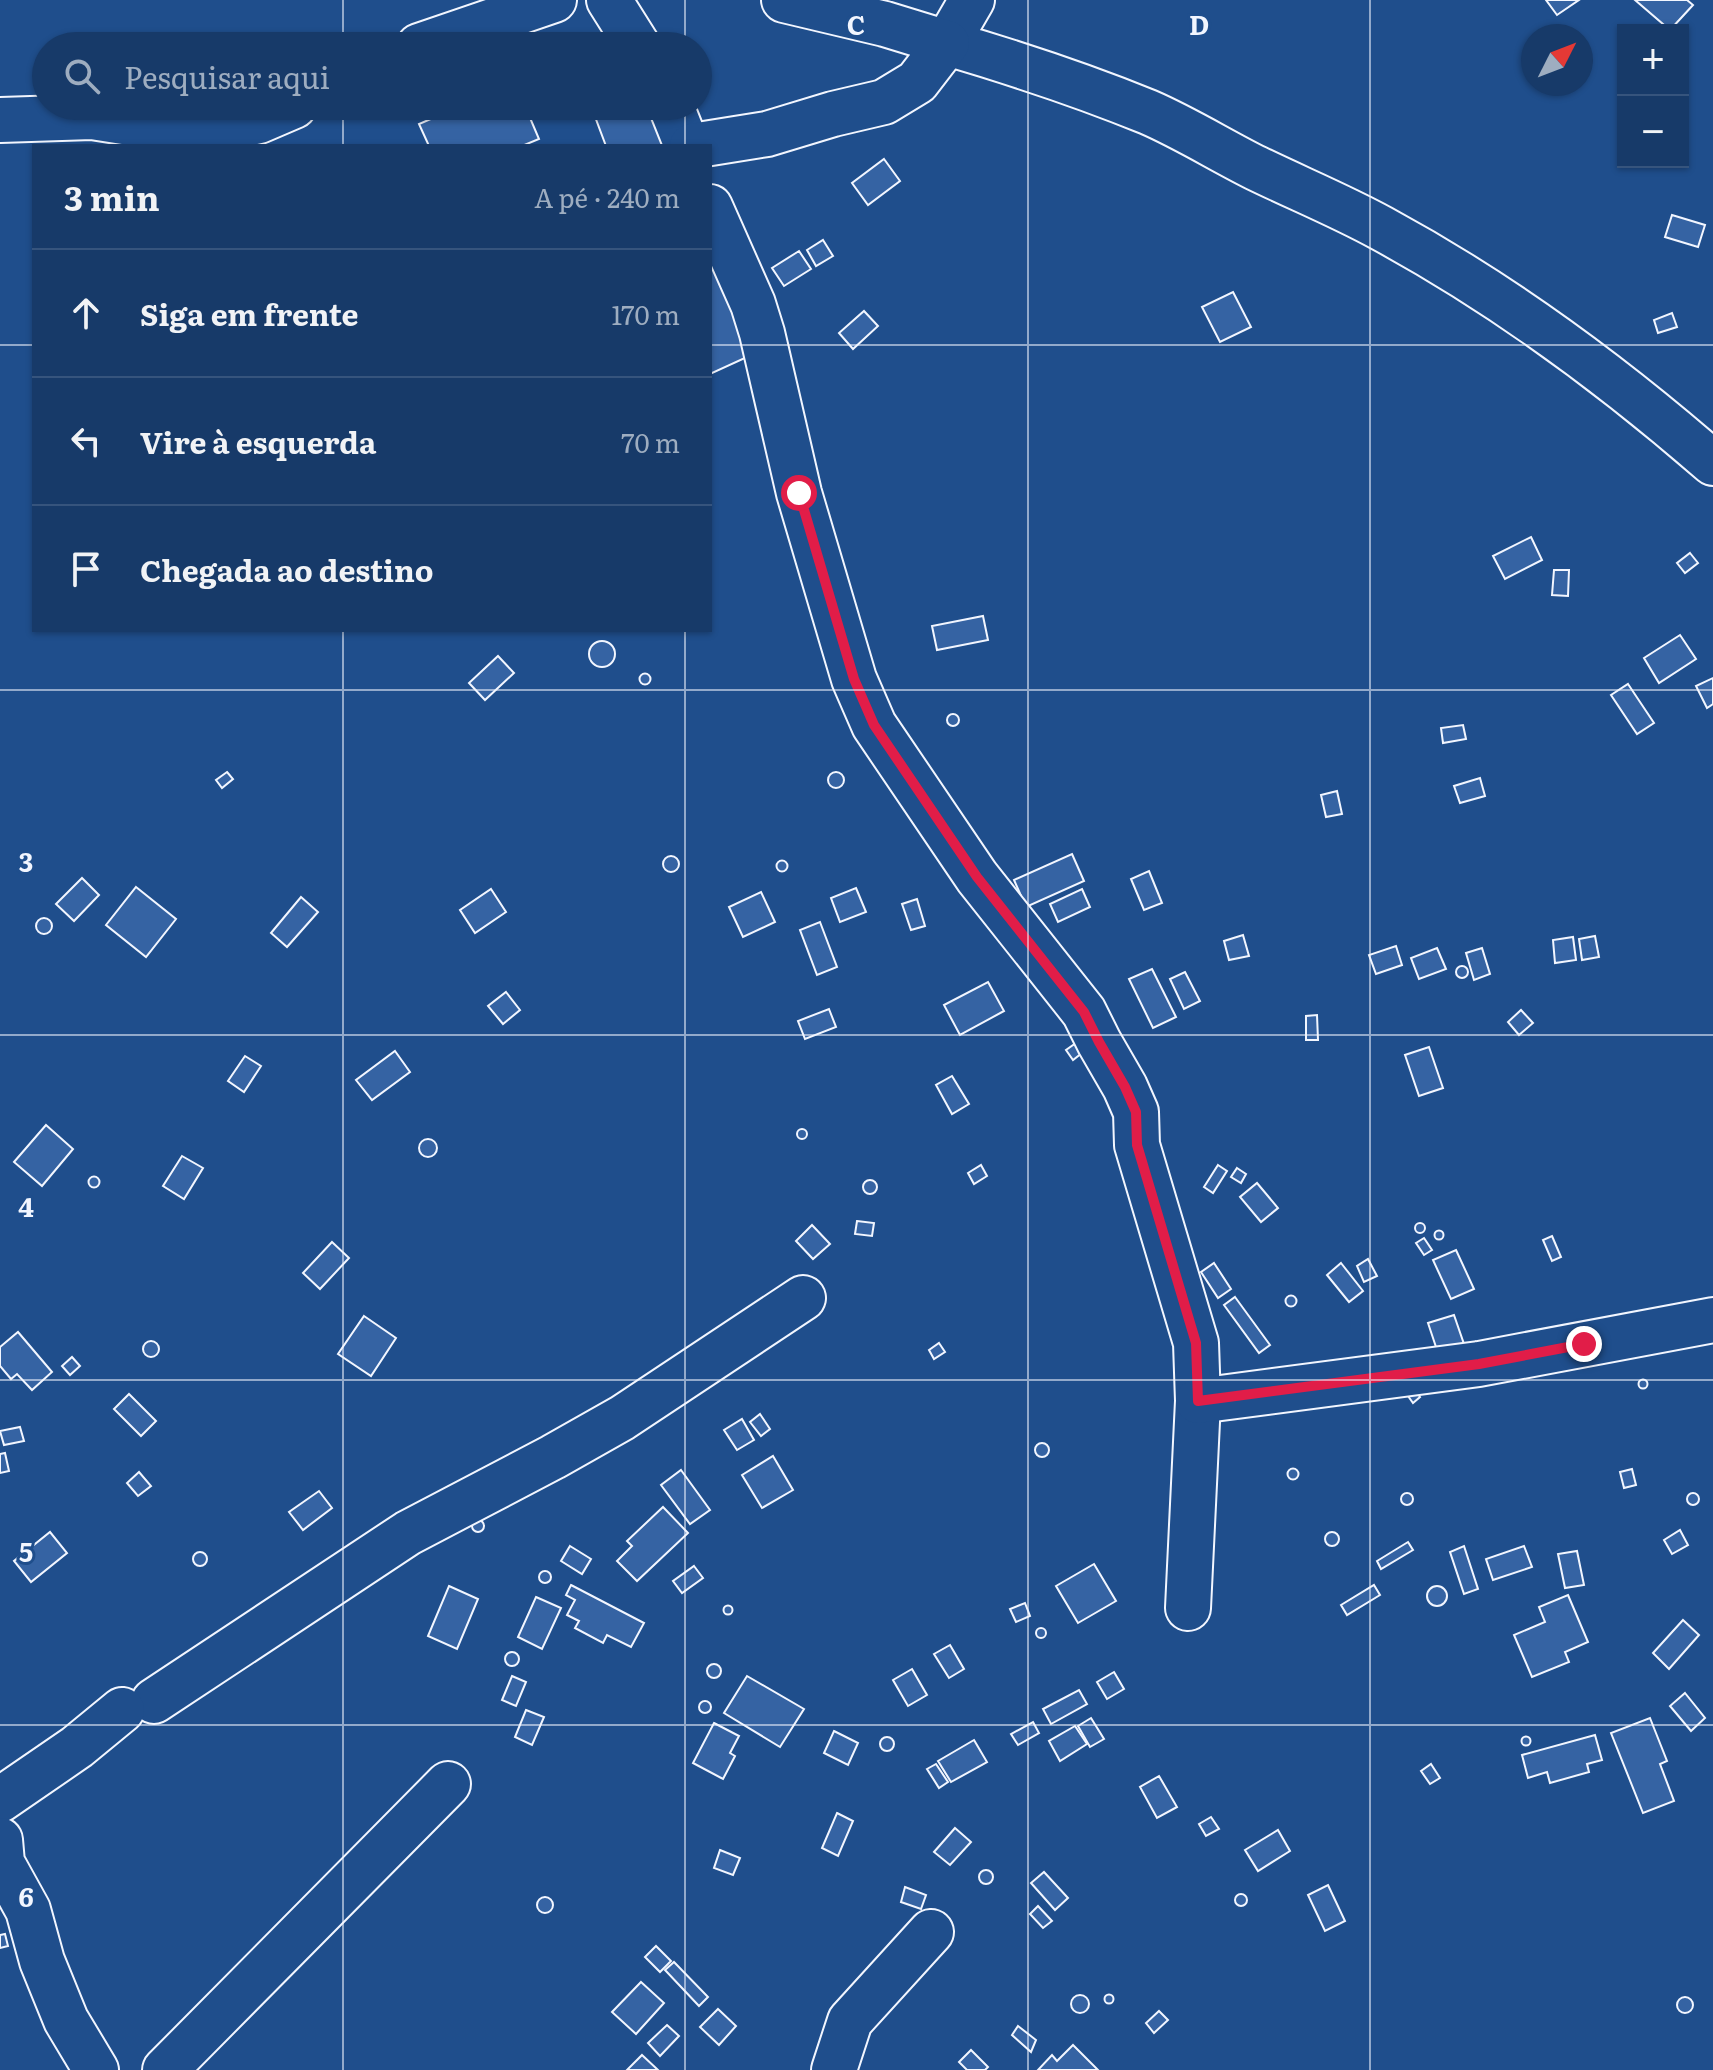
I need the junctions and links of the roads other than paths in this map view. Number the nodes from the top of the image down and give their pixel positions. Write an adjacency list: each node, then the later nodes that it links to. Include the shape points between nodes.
1 (554, 0): 5 (street)
2 (609, 0): 6 (street)
3 (784, 0): 7 (street)
4 (972, 0): 7 (street)
5 (460, 32)
6 (629, 32)
7 (947, 43): 14 (street, via 917,82 884,102 767,134); 16 (street, via 1050,74 1150,113 1381,228 1607,374)
8 (32, 119): 9 (street)
9 (0, 120)
10 (111, 120): 11 (street, via 211,132)
11 (261, 120)
12 (677, 120): 13 (street)
13 (688, 144)
14 (702, 144)
15 (712, 212): 19 (street, via 762,333 799,493 863,703 977,877 1084,1012 1136,1112 1137,1145 1196,1343)
16 (1713, 463)
17 (803, 1298): 22 (street, via 622,1418 408,1533)
18 (1713, 1320): 19 (street, via 1479,1364)
19 (1198, 1401): 20 (street)
20 (1188, 1608)
21 (448, 1784): 26 (street)
22 (0, 1800)
23 (0, 1840): 25 (street, via 2,1863 28,1910 66,2020)
24 (931, 1932): 27 (street, via 850,2021)
25 (96, 2070)
26 (165, 2070)
27 (834, 2070)

